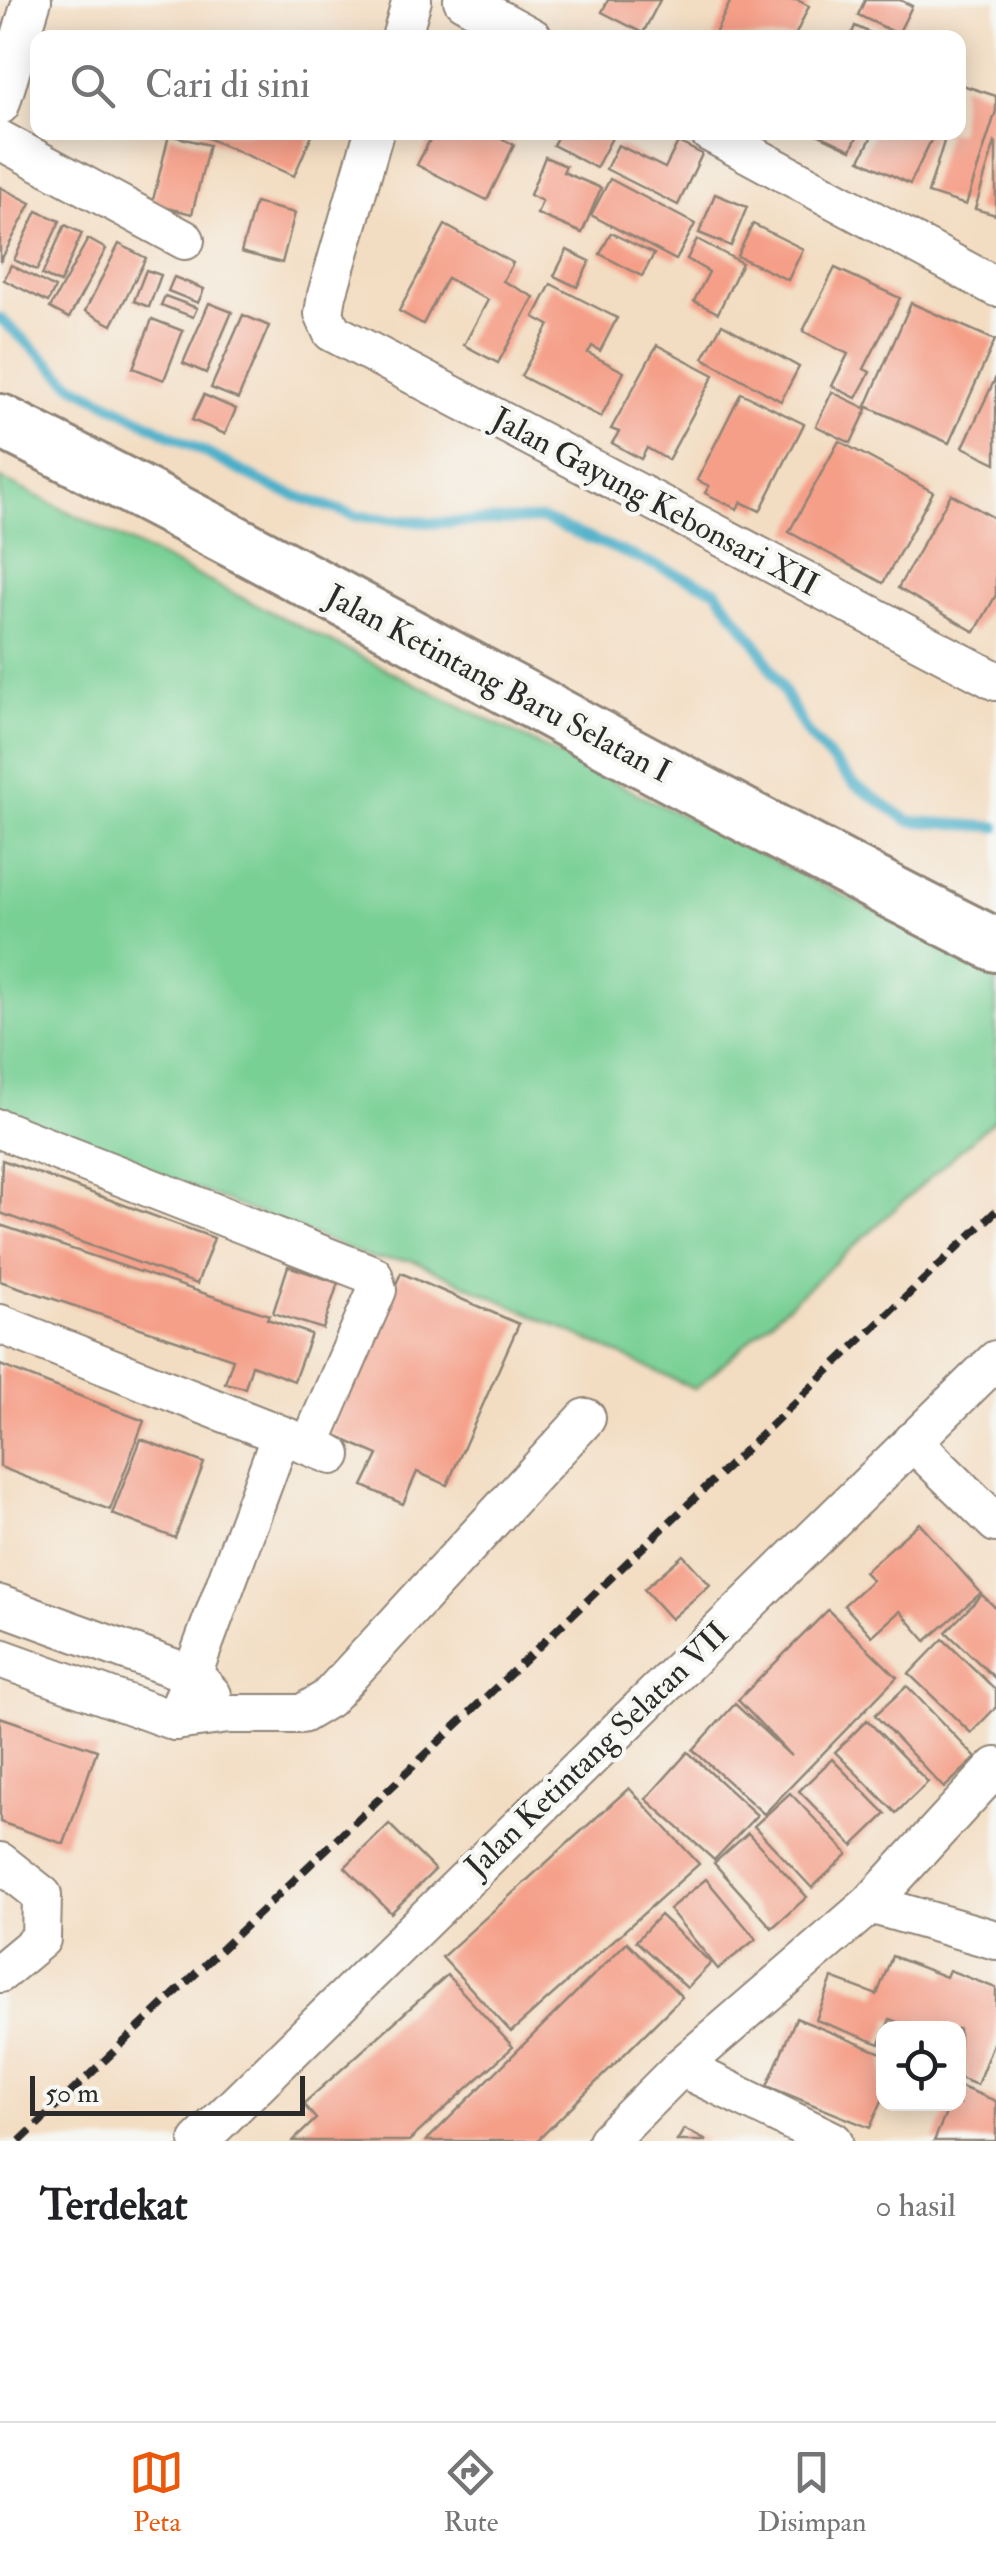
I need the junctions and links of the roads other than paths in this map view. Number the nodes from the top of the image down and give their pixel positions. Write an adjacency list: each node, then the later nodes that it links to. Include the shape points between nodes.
1 (32, 0): 6 (street)
2 (412, 0): 4 (street)
3 (463, 0): 5 (street)
4 (403, 30)
5 (518, 30)
6 (0, 105)
7 (0, 140): 10 (street)
8 (372, 140): 13 (street, Jalan Gayung Kebonsari XII, via 324,314 332,332)
9 (724, 140): 11 (street)
10 (185, 240)
11 (996, 287)
12 (0, 421): 14 (street, Jalan Ketintang Baru Selatan I)
13 (996, 682)
14 (996, 945)
15 (0, 1129): 20 (street, via 373,1275 378,1290)
16 (0, 1324): 20 (street)
17 (996, 1360): 19 (street, Jalan Ketintang Selatan VII)
18 (586, 1418): 25 (street, via 328,1698 302,1714)
19 (912, 1441): 21 (street); 33 (street, Jalan Ketintang Selatan VII)
20 (308, 1445): 24 (street)
21 (996, 1522)
22 (0, 1605): 24 (street)
23 (0, 1658): 26 (street)
24 (194, 1676): 25 (street); 26 (street)
25 (229, 1714): 26 (street)
26 (175, 1721)
27 (996, 1767): 29 (street)
28 (0, 1862): 31 (street, via 42,1895 43,1916 41,1939)
29 (870, 1904): 30 (street); 32 (street)
30 (996, 1940)
31 (0, 1973)
32 (681, 2067): 34 (street); 35 (street)
33 (199, 2141)
34 (607, 2141)
35 (833, 2141)

